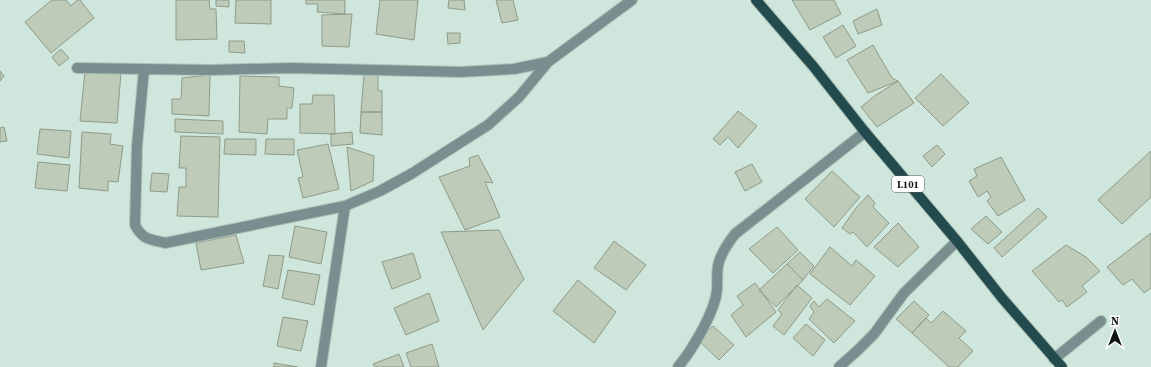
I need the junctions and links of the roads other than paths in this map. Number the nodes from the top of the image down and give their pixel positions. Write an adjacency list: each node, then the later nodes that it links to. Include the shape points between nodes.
1 (632, 0): 3 (street)
2 (756, 0): 6 (main road, L101)
3 (548, 62): 5 (street, via 514,69 460,72 290,68); 7 (street, via 519,97 488,125 411,174)
4 (77, 68): 5 (street)
5 (144, 70): 7 (street, via 137,146 135,212 135,224 140,234 165,243)
6 (865, 132): 8 (main road, L101); 12 (street, via 735,234 725,247 718,265 716,299 703,327)
7 (345, 206): 11 (street)
8 (957, 241): 10 (main road, L101); 13 (street, via 904,293 874,334)
9 (1101, 321): 10 (street)
10 (1054, 358): 14 (main road, L101)
11 (321, 367)
12 (678, 367)
13 (839, 367)
14 (1062, 367)

